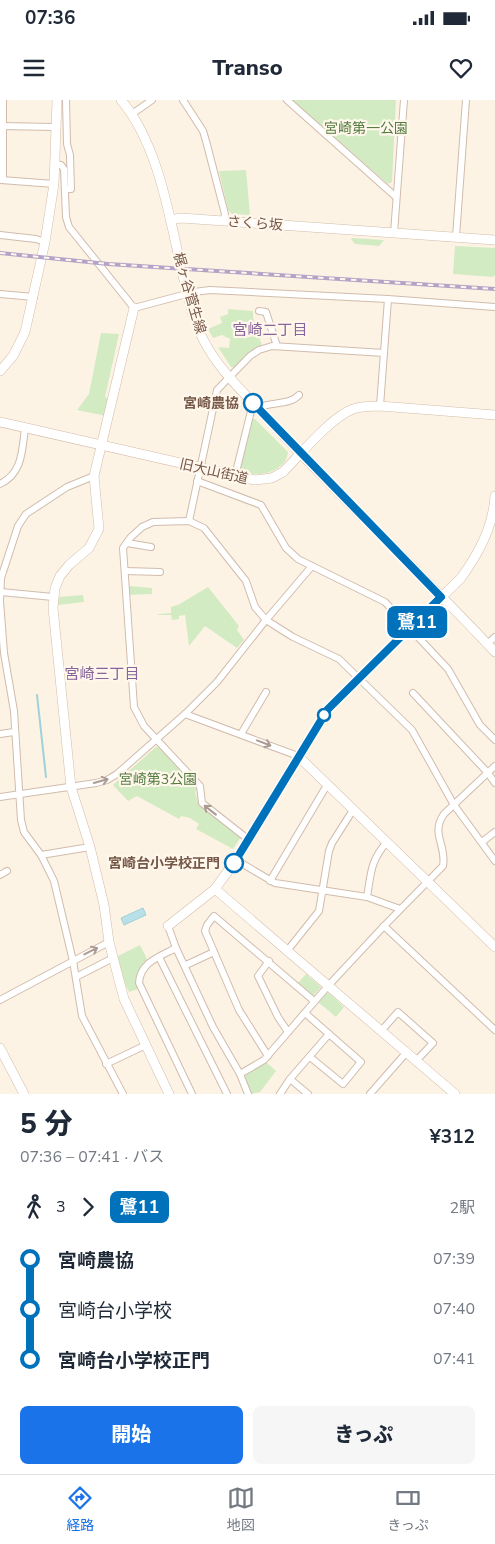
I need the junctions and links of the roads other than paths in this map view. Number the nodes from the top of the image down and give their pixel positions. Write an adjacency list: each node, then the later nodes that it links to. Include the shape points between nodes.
1 (3, 100): 11 (street)
2 (57, 100): 12 (street)
3 (66, 100): 16 (street, via 71,189)
4 (121, 100): 10 (street, 梶ヶ谷菅生線)
5 (152, 100): 10 (street)
6 (183, 100): 19 (street, via 203,131 225,214)
7 (287, 100): 17 (street)
8 (404, 100): 17 (street)
9 (466, 100): 22 (street)
10 (132, 114): 18 (street, 梶ヶ谷菅生線, via 150,150)
11 (1, 126): 12 (street); 14 (street)
12 (56, 127): 13 (street)
13 (54, 164): 15 (street); 16 (street, via 64,169)
14 (2, 180): 15 (street)
15 (54, 184): 24 (street)
16 (66, 189): 30 (street, via 69,227)
17 (396, 197): 20 (street)
18 (170, 220): 19 (street, さくら坂); 26 (street, 梶ヶ谷菅生線)
19 (224, 221): 20 (street, さくら坂)
20 (394, 233): 22 (street, さくら坂)
21 (0, 235): 24 (street)
22 (456, 237): 23 (street, さくら坂)
23 (495, 240)
24 (45, 242): 27 (street)
25 (0, 294): 27 (street)
26 (188, 294): 28 (street, via 210,290); 30 (street); 35 (street, 梶ヶ谷菅生線, via 204,341)
27 (34, 297): 34 (street, via 20,344)
28 (388, 299): 29 (street); 33 (street)
29 (495, 307)
30 (134, 308): 42 (street)
31 (259, 311): 32 (street, via 266,312)
32 (277, 346): 33 (street); 35 (street, via 259,350)
33 (384, 353): 38 (street)
34 (0, 371)
35 (228, 378): 37 (street, 梶ヶ谷菅生線); 44 (street, via 217,390)
36 (299, 395): 37 (street, via 294,400)
37 (255, 405): 43 (street, 梶ヶ谷菅生線); 46 (street)
38 (380, 406): 39 (street, 旧大山街道); 43 (street, 旧大山街道, via 363,406 345,413)
39 (495, 415)
40 (0, 422): 41 (street, 旧大山街道)
41 (25, 428): 42 (street, 旧大山街道); 48 (street, via 21,462 9,479)
42 (102, 445): 44 (street, 旧大山街道); 45 (street)
43 (301, 454): 46 (street, 旧大山街道, via 272,478 255,480); 58 (street, 梶ヶ谷菅生線)
44 (199, 468): 46 (street, 旧大山街道); 47 (street)
45 (94, 476): 56 (street, via 67,487 26,514 11,547); 57 (street, via 99,523 96,536 89,548 60,576)
46 (235, 476)
47 (197, 481): 50 (street); 53 (street, via 261,505 286,548)
48 (0, 484)
49 (495, 496): 58 (street, via 483,543 460,578)
50 (189, 521): 51 (street, via 153,522 142,527); 59 (street, via 204,528 246,581 255,607)
51 (127, 542): 52 (street); 54 (street, via 123,548)
52 (151, 547)
53 (312, 566): 59 (street); 60 (street, via 384,602)
54 (125, 570): 55 (street); 72 (street, via 133,650 134,707 144,726)
55 (160, 572)
56 (0, 592): 57 (street); 64 (street)
57 (53, 597): 79 (street)
58 (441, 597): 60 (street); 62 (street, 梶ヶ谷菅生線)
59 (266, 620): 65 (street, via 339,659); 68 (street, via 218,682)
60 (410, 629): 65 (street); 73 (street, via 453,674 480,726)
61 (495, 637): 62 (street)
62 (487, 644): 63 (street, 梶ヶ谷菅生線)
63 (495, 652)
64 (2, 654): 69 (street, via 14,711)
65 (359, 678): 74 (street, via 328,709); 82 (street, via 412,730)
66 (266, 692): 71 (street)
67 (413, 693): 76 (street)
68 (185, 714): 71 (street); 72 (street)
69 (14, 732): 70 (street); 80 (street)
70 (0, 734)
71 (241, 734): 74 (street, one-way to 74)
72 (156, 739): 79 (street, one-way to 72, via 107,780); 85 (street, one-way to 72, via 202,803 200,786)
73 (495, 740)
74 (298, 756): 78 (street); 85 (street)
75 (495, 766): 76 (street)
76 (488, 773): 77 (street); 82 (street)
77 (495, 783)
78 (327, 785): 83 (street); 94 (street)
79 (72, 787): 80 (street); 88 (street)
80 (18, 794): 81 (street); 89 (street, via 24,832)
81 (0, 798)
82 (454, 805): 87 (street); 95 (street, via 437,823 445,858 443,866)
83 (353, 810): 86 (street); 97 (street, via 328,852)
84 (495, 832): 87 (street)
85 (249, 840): 90 (street)
86 (387, 842): 95 (street); 98 (street, via 374,859)
87 (482, 842): 91 (street)
88 (90, 847): 89 (street); 102 (street)
89 (40, 855): 109 (street, via 54,881)
90 (236, 860): 94 (street); 96 (street)
91 (495, 861)
92 (7, 871): 93 (street)
93 (0, 876)
94 (270, 881): 97 (street)
95 (428, 882): 99 (street); 103 (street)
96 (215, 888): 100 (street); 105 (street)
97 (322, 891): 98 (street); 105 (street, via 316,915)
98 (367, 897): 99 (street)
99 (400, 909): 101 (street)
100 (168, 926): 104 (street)
101 (384, 926): 113 (street); 117 (street)
102 (110, 942): 108 (street); 109 (street, one-way to 102)
103 (495, 947)
104 (176, 948): 107 (street); 111 (street)
105 (288, 951): 113 (street)
106 (214, 952): 110 (street, via 205,931 214,916); 111 (street); 124 (street, via 239,1010)
107 (159, 957): 133 (street, via 147,964 140,983); 134 (street)
108 (113, 958): 112 (street); 121 (street, via 124,998)
109 (73, 960): 112 (street); 114 (street)
110 (269, 961): 115 (street); 119 (street, via 258,976)
111 (186, 965): 128 (street, via 213,1027)
112 (76, 977): 127 (street, via 82,1016)
113 (328, 986): 115 (street); 118 (street)
114 (0, 1000)
115 (314, 1001): 116 (street)
116 (305, 1013): 119 (street); 120 (street)
117 (495, 1030)
118 (381, 1031): 123 (street); 126 (street, via 398,1012 433,1043)
119 (288, 1032): 124 (street)
120 (329, 1034): 125 (street); 125 (street, via 361,1062 343,1084)
121 (146, 1045): 127 (street); 132 (street)
122 (0, 1048): 130 (street)
123 (406, 1053): 126 (street); 138 (street)
124 (268, 1056): 128 (street)
125 (310, 1057): 129 (street)
126 (416, 1061): 139 (street)
127 (106, 1064): 131 (street)
128 (240, 1074): 135 (street)
129 (290, 1079): 136 (street); 137 (street)
130 (24, 1094)
131 (123, 1094)
132 (169, 1094)
133 (192, 1094)
134 (228, 1094)
135 (248, 1094)
136 (280, 1094)
137 (308, 1094)
138 (370, 1094)
139 (455, 1094)

